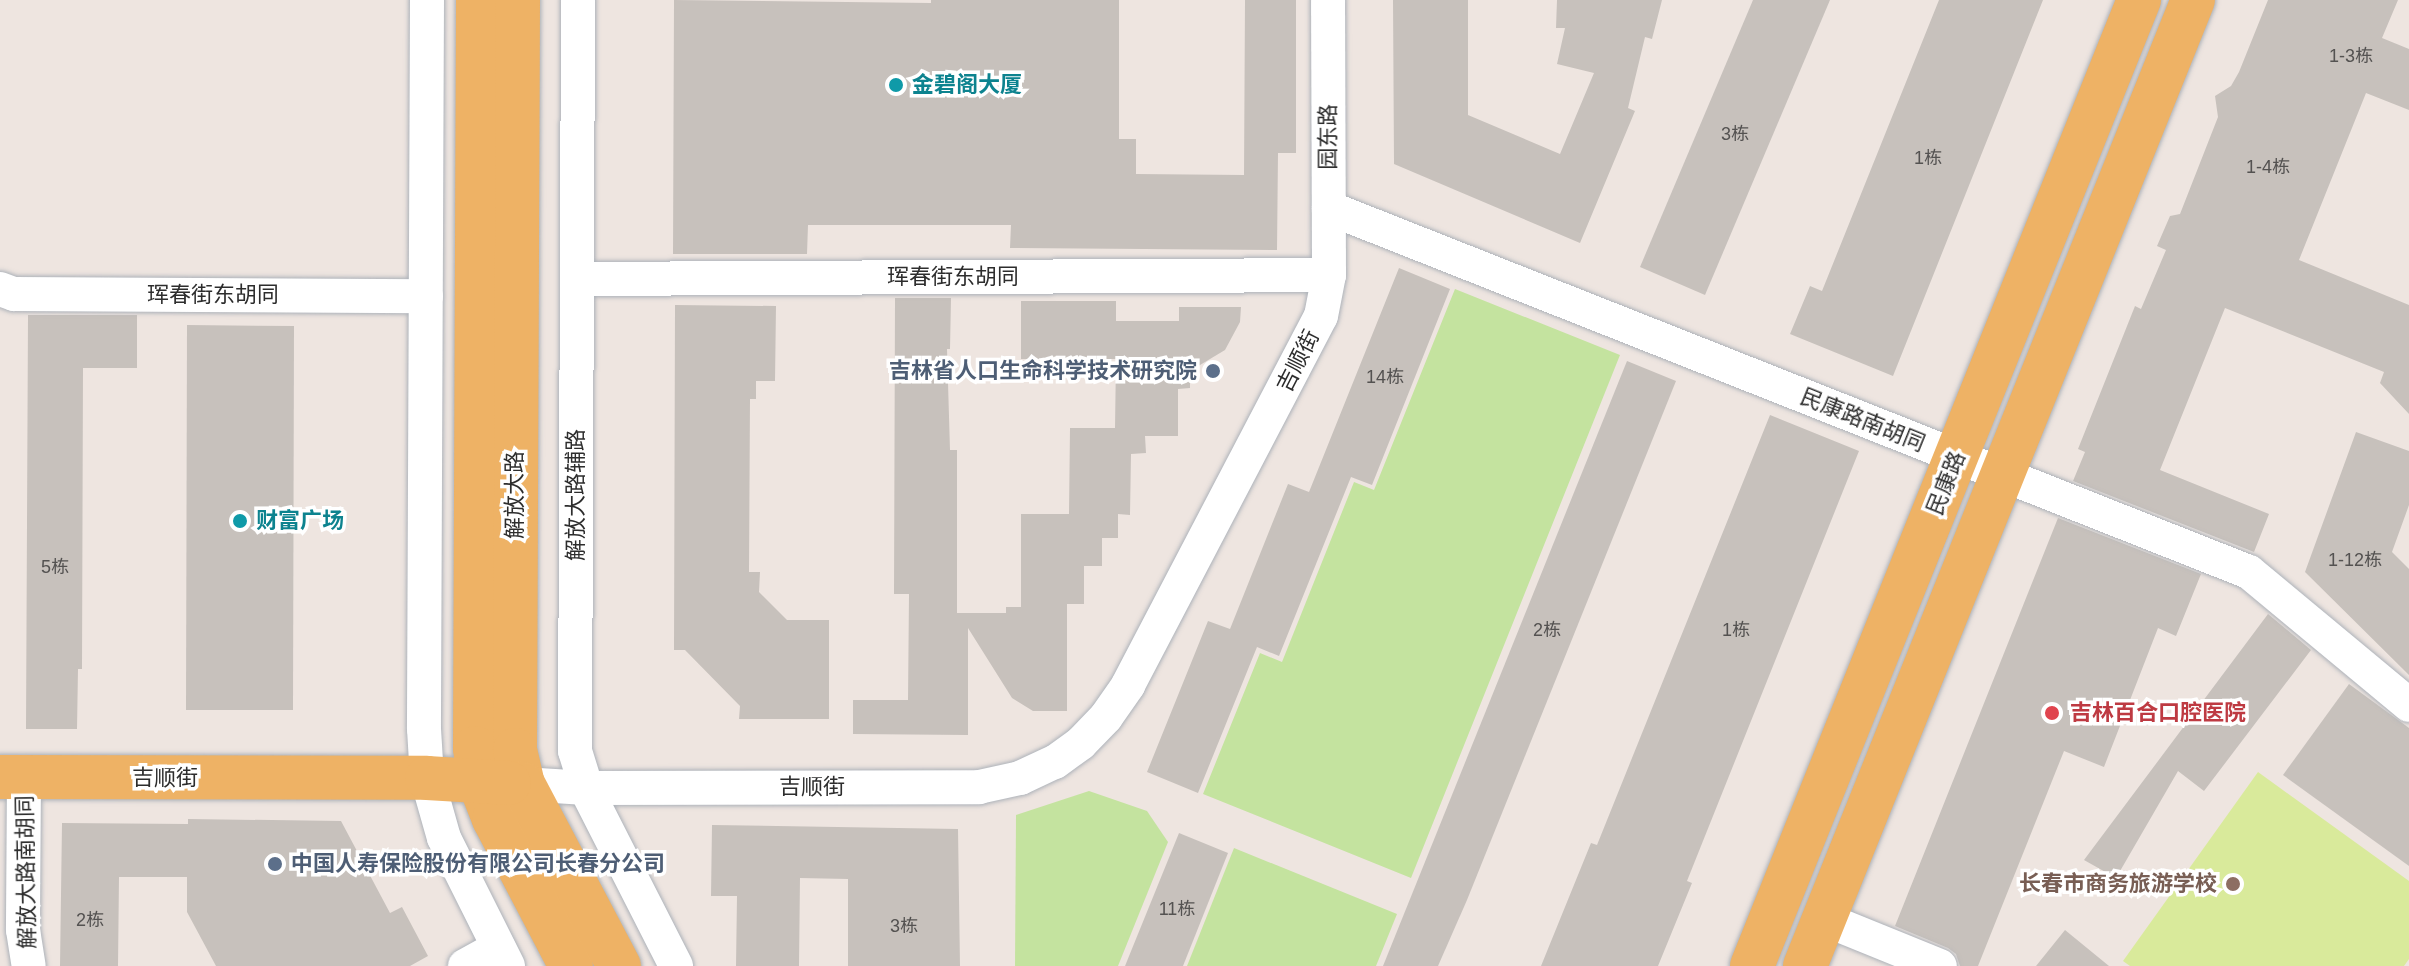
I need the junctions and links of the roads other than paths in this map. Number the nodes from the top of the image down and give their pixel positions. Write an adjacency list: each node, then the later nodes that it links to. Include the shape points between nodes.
1 (427, 0): 12 (street)
2 (478, 0): 18 (main road, 解放大路)
3 (518, 0): 19 (main road, 解放大路, via 514,724)
4 (578, 0): 10 (street, 解放大路辅路)
5 (1328, 0): 8 (street, 园东路)
6 (2139, 0): 13 (main road, 民康路)
7 (2193, 0): 14 (main road)
8 (1329, 208): 9 (street, 园东路); 13 (street, 民康路南胡同)
9 (1329, 275): 10 (street, 珲春街东胡同); 20 (street, 吉顺街, via 1321,316 1128,685 1090,734 1055,762 1020,778 979,787)
10 (577, 279): 20 (street, 解放大路辅路, via 575,751)
11 (0, 289): 12 (street, 珲春街东胡同, via 14,294)
12 (426, 296): 17 (street)
13 (1956, 456): 14 (street, 民康路南胡同); 28 (main road, 民康路)
14 (2002, 475): 15 (street, 民康路南胡同, via 2249,572); 21 (main road)
15 (2409, 705)
16 (12, 777): 17 (main road, 吉顺街); 23 (street, 解放大路南胡同)
17 (427, 778): 18 (main road, 吉顺街); 22 (street, via 444,838)
18 (479, 781): 19 (main road, 吉顺街); 25 (main road, 解放大路)
19 (523, 784): 20 (street, 吉顺街); 26 (main road, 解放大路)
20 (586, 788): 27 (street, 解放大路辅路)
21 (1824, 919): 29 (main road); 30 (street)
22 (503, 957): 24 (street)
23 (29, 966)
24 (465, 966)
25 (571, 966)
26 (619, 966)
27 (676, 966)
28 (1752, 966)
29 (1805, 966)
30 (1940, 966)

